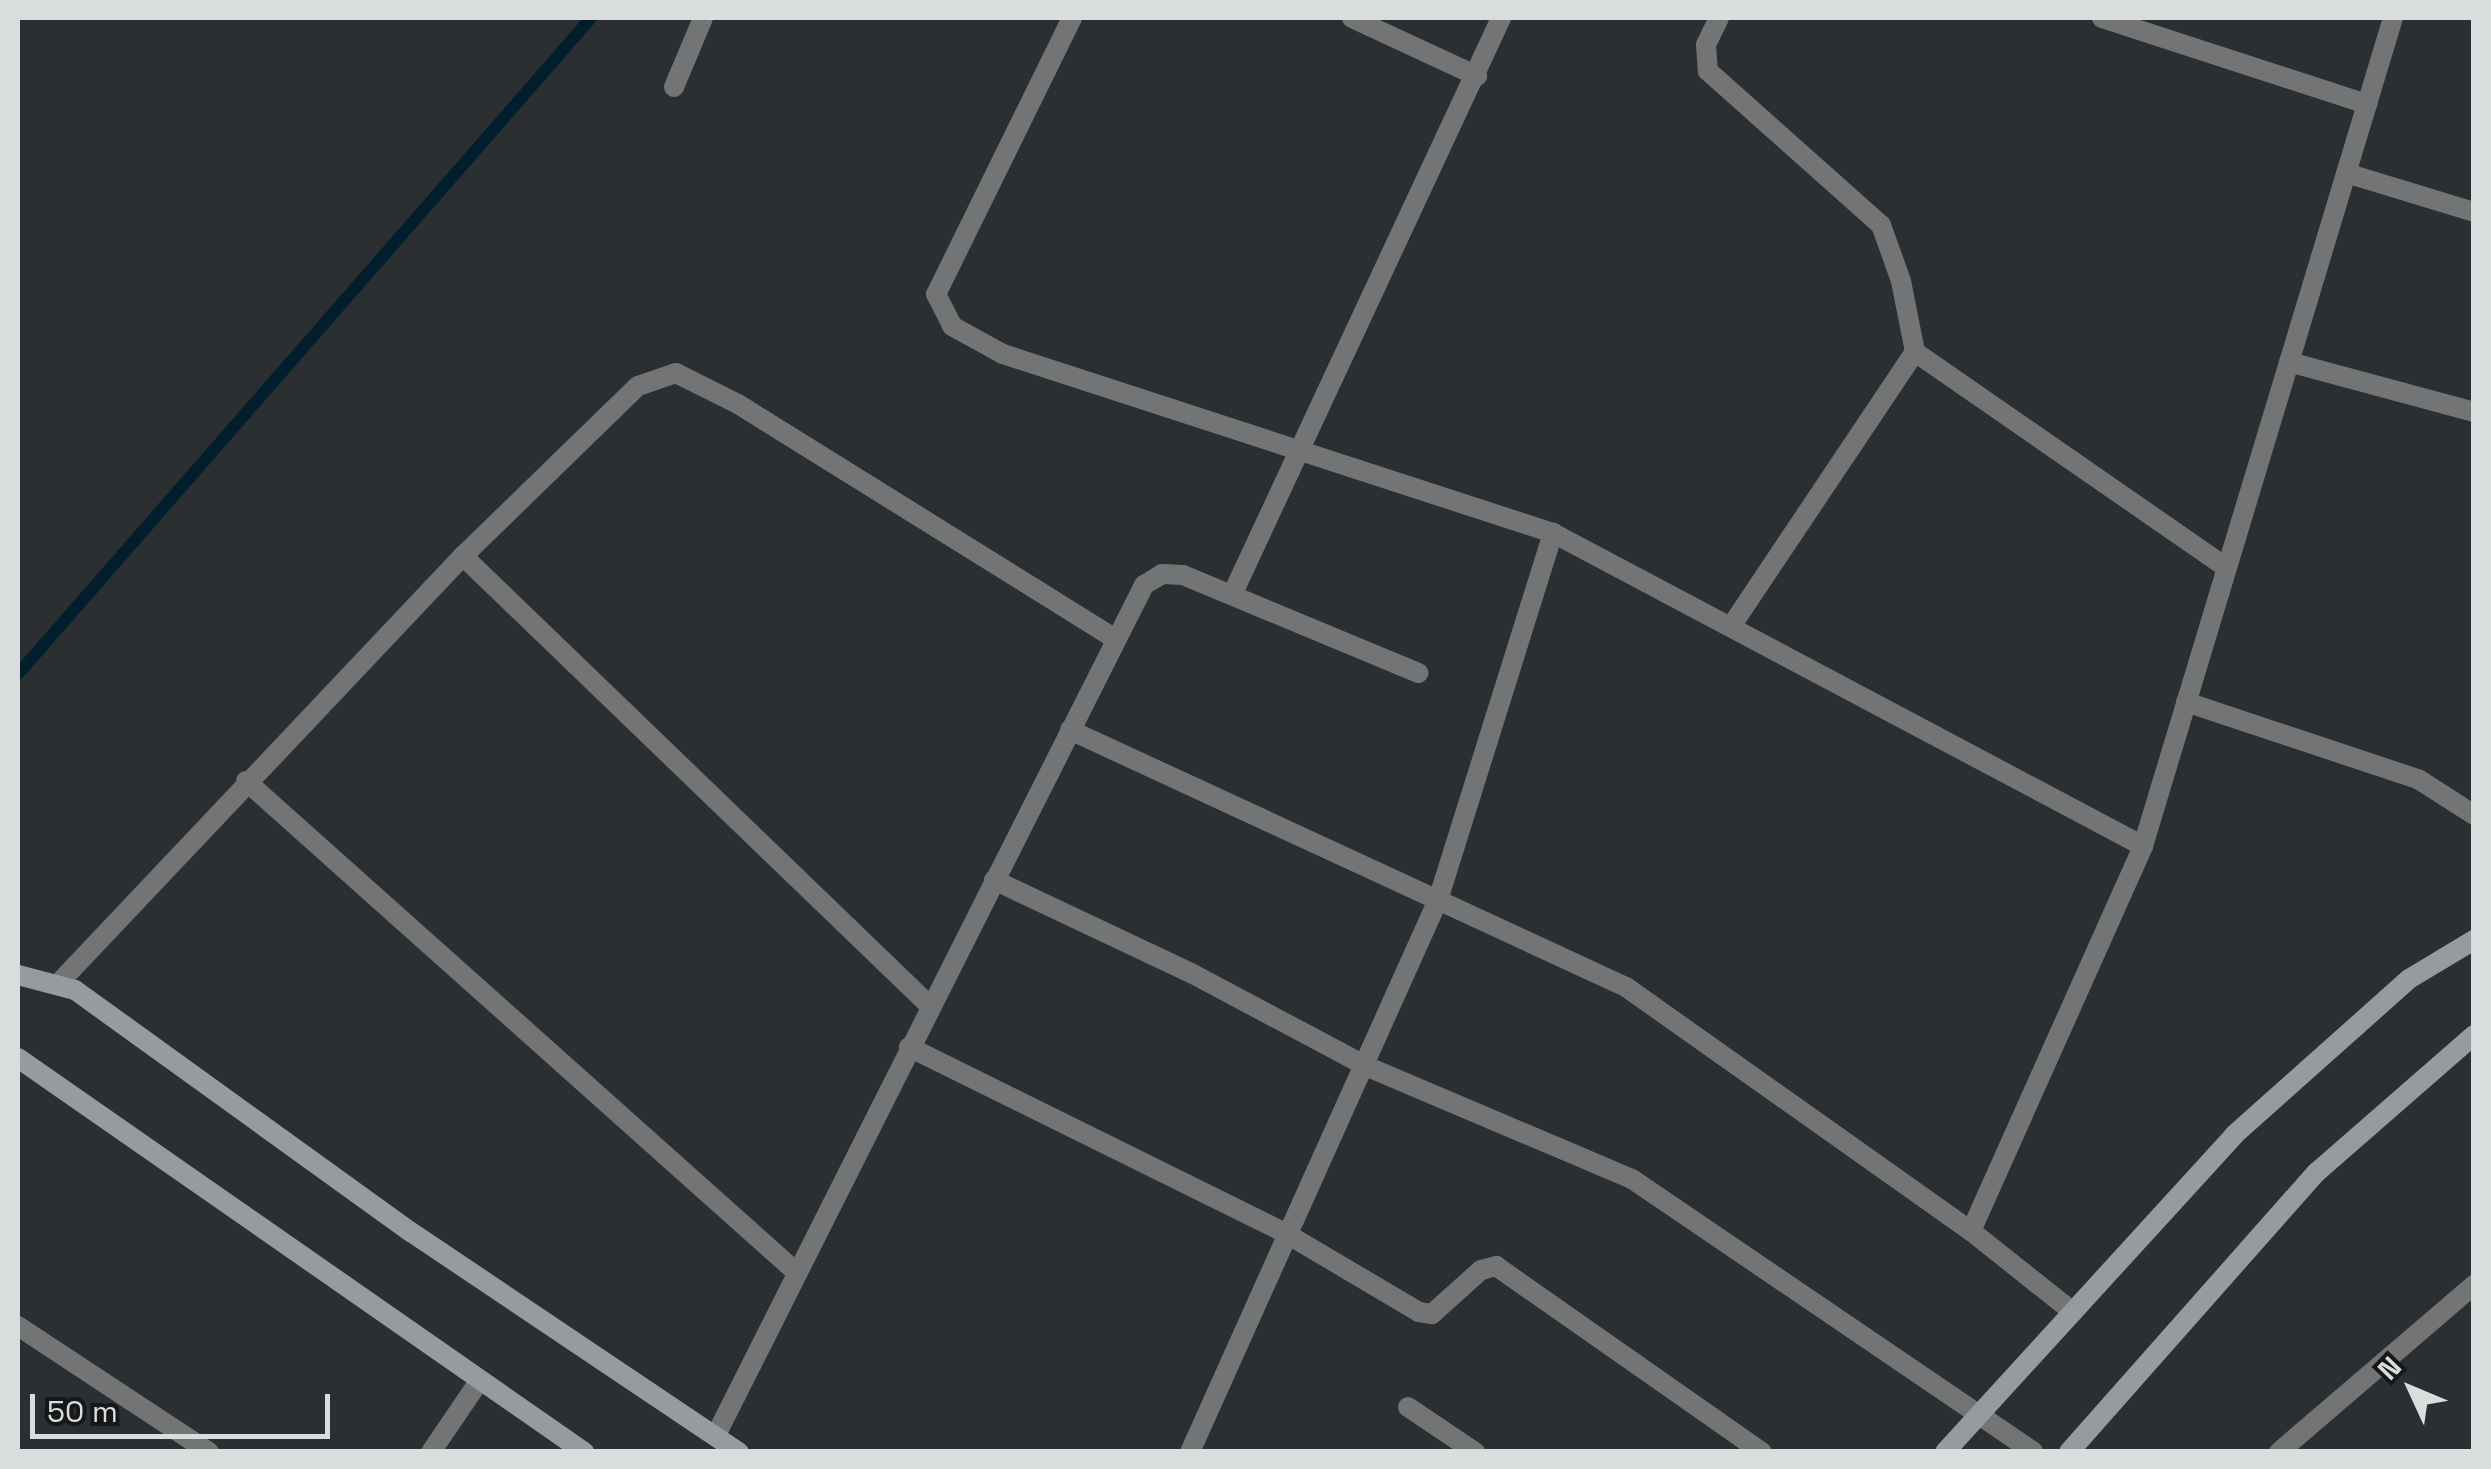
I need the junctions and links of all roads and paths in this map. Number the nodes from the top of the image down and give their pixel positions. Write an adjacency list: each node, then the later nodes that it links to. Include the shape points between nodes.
1 (704, 18): 9 (street)
2 (1072, 18): 16 (street, via 936,294 952,326 1003,354)
3 (1352, 18): 8 (street)
4 (1501, 18): 8 (street)
5 (1719, 18): 13 (street, via 1706,45 1708,72 1881,226 1902,281)
6 (2102, 18): 10 (street)
7 (2393, 18): 10 (street)
8 (1477, 76): 16 (street)
9 (674, 88)
10 (2367, 104): 11 (street)
11 (2346, 173): 12 (street); 14 (street)
12 (2474, 212)
13 (1914, 352): 19 (street); 21 (street)
14 (2289, 362): 15 (street); 19 (street)
15 (2474, 412)
16 (1298, 450): 17 (street); 20 (street)
17 (1553, 533): 21 (street); 30 (street)
18 (463, 556): 22 (street, via 638,386 676,373 738,404); 26 (street); 34 (street)
19 (2227, 568): 24 (street)
20 (1232, 595): 22 (street, via 1162,574 1144,584); 23 (street)
21 (1732, 625): 28 (street)
22 (1116, 639): 25 (street)
23 (1418, 673)
24 (2186, 702): 27 (street, via 2418,780); 28 (street)
25 (1070, 730): 29 (street); 30 (street)
26 (246, 781): 33 (street); 41 (street)
27 (2474, 815)
28 (2143, 846): 39 (street)
29 (994, 880): 34 (street); 38 (street)
30 (1438, 900): 38 (street); 39 (street, via 1626,987)
31 (2474, 940): 43 (street, via 2409,979 2234,1136)
32 (18, 974): 33 (street)
33 (58, 985): 48 (street, via 75,990 412,1232)
34 (930, 1006): 36 (street)
35 (2474, 1036): 58 (street, via 2317,1172)
36 (909, 1047): 40 (street); 41 (street)
37 (18, 1058): 45 (street)
38 (1368, 1067): 40 (street); 47 (street, via 1632,1179)
39 (1971, 1230): 43 (street)
40 (1287, 1234): 53 (street); 55 (street, via 1432,1314 1481,1270 1496,1266)
41 (795, 1272): 48 (street)
42 (2474, 1285): 59 (street)
43 (2073, 1312): 47 (street)
44 (18, 1326): 49 (street)
45 (480, 1380): 50 (street); 51 (street)
46 (1408, 1407): 54 (street)
47 (1984, 1412): 56 (street); 57 (street)
48 (716, 1434): 52 (street)
49 (210, 1452)
50 (431, 1452)
51 (584, 1452)
52 (739, 1452)
53 (1190, 1452)
54 (1475, 1452)
55 (1762, 1452)
56 (1945, 1452)
57 (2033, 1452)
58 (2070, 1452)
59 (2279, 1452)

